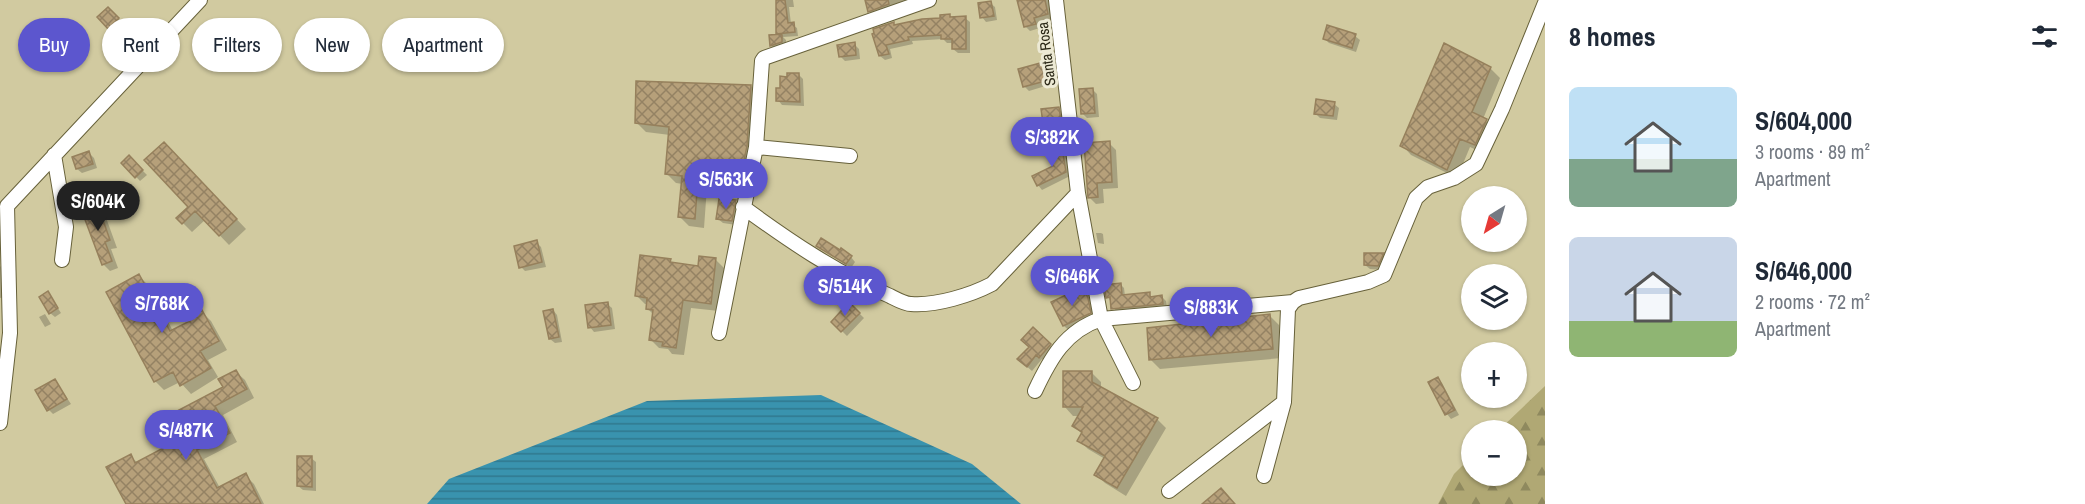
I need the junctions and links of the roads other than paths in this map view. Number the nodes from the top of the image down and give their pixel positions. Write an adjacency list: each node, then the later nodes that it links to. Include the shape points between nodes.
1 (200, 0): 6 (street)
2 (929, 0): 5 (street, via 764,58 760,64)
3 (1056, 0): 8 (street, Santa Rosa)
4 (1545, 3): 12 (street, via 1476,164 1454,178 1428,187 1416,198 1384,275)
5 (756, 147): 7 (street); 9 (street)
6 (54, 155): 10 (street); 11 (street, via 66,227)
7 (850, 156)
8 (1078, 193): 9 (street, via 992,284 944,301 910,304 836,268); 13 (street, Santa Rosa)
9 (743, 207): 14 (street)
10 (4, 209): 15 (street)
11 (62, 260)
12 (1293, 302): 13 (street); 18 (street, via 1288,309)
13 (1101, 319): 16 (street, Santa Rosa); 17 (street, via 1084,325 1063,344 1045,368)
14 (719, 333)
15 (5, 335): 19 (street)
16 (1133, 382)
17 (1035, 391)
18 (1284, 402): 20 (street); 21 (street)
19 (0, 423)
20 (1264, 476)
21 (1168, 491)

